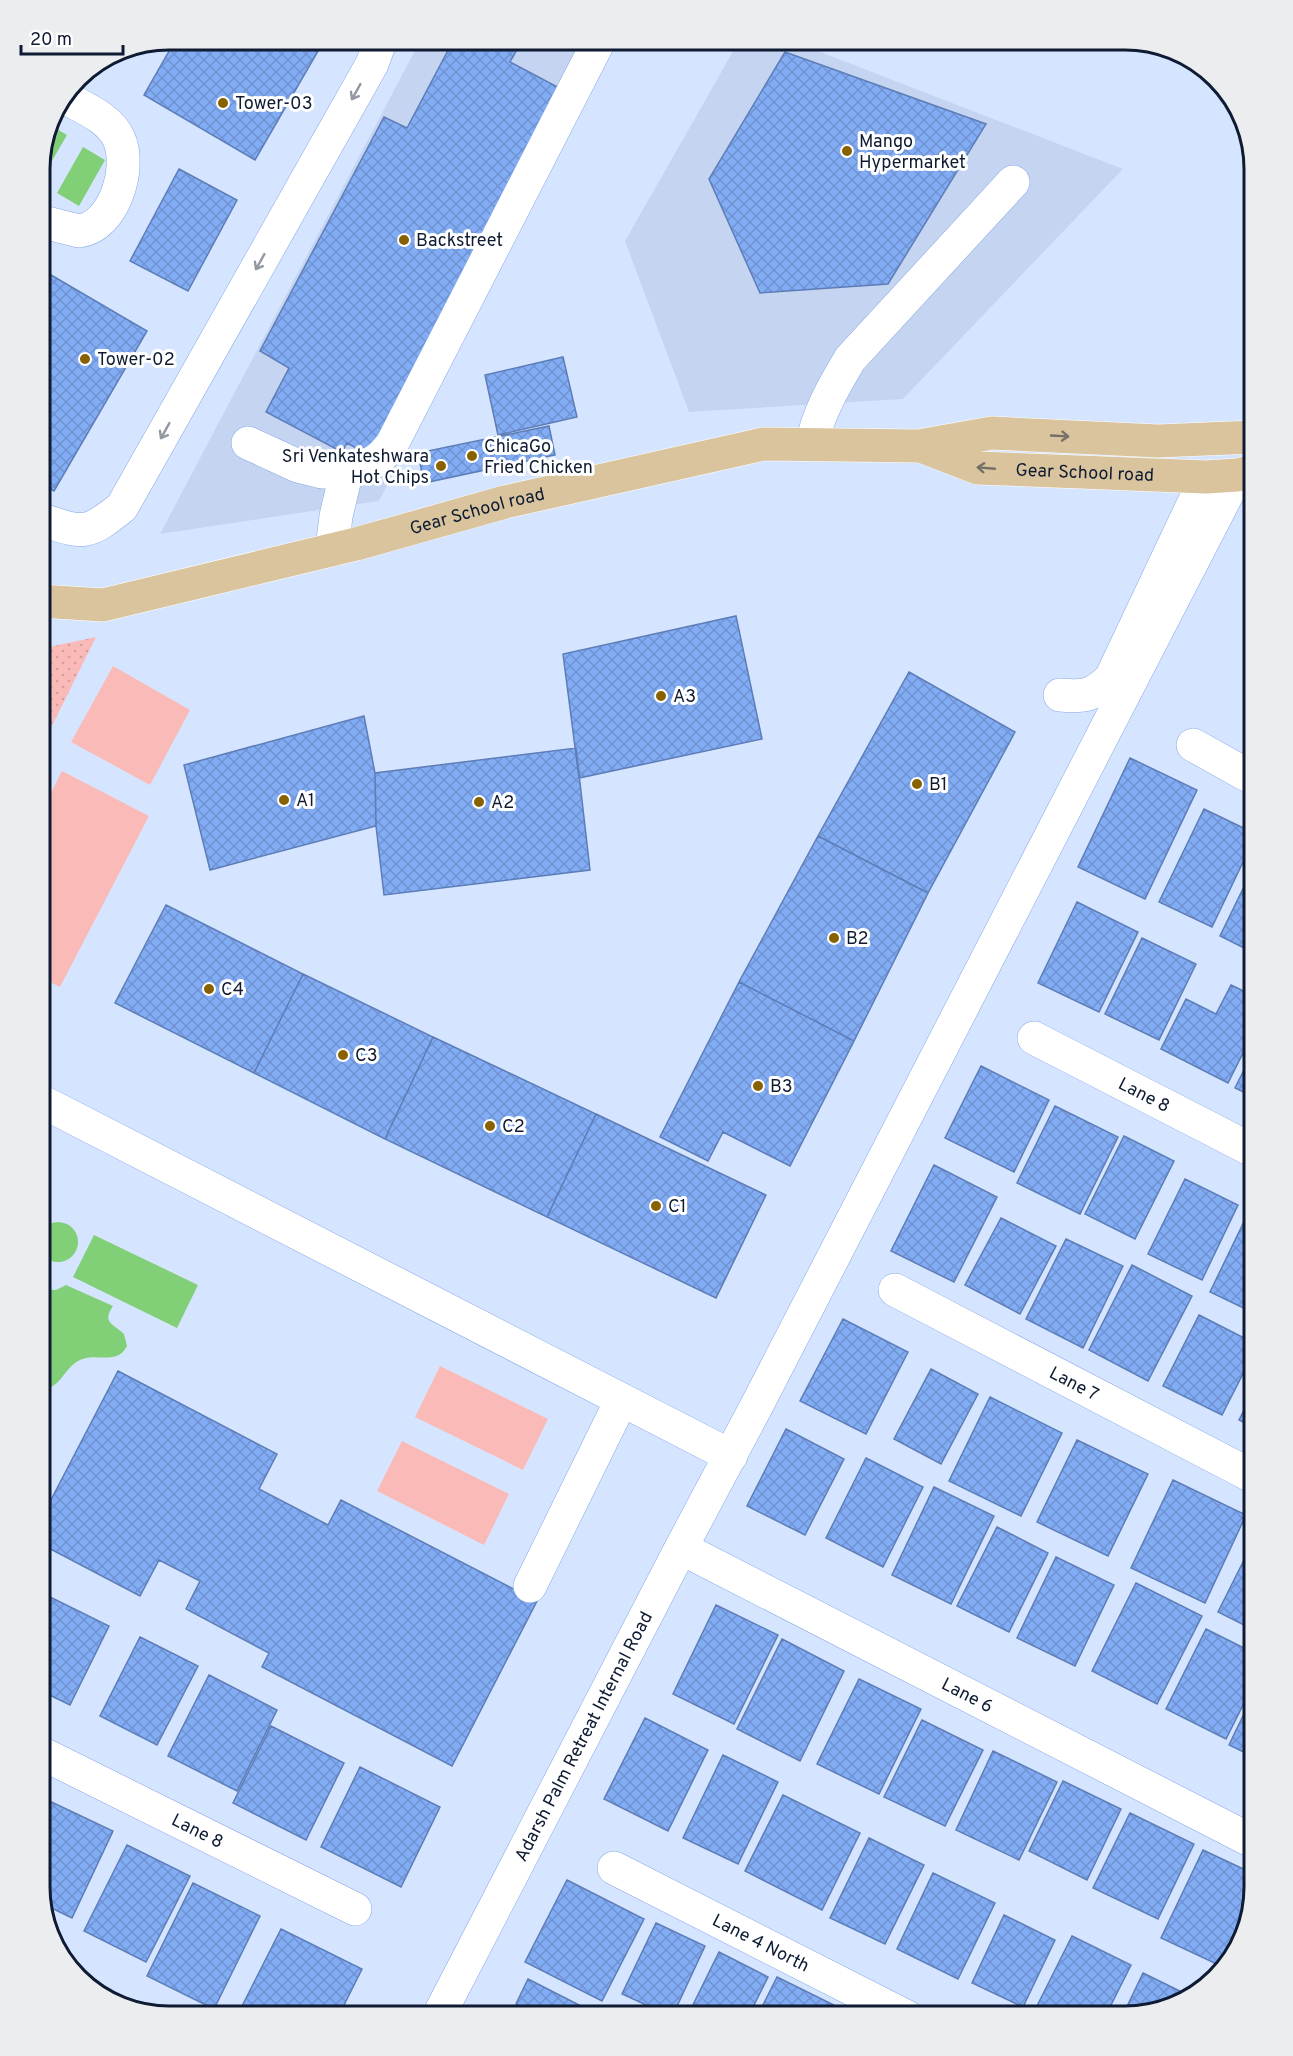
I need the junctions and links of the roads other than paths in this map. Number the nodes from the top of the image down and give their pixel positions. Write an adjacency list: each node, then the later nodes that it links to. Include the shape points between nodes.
1 (377, 50): 12 (street, one-way to 12, via 122,507 101,524 79,532)
2 (594, 50): 10 (street, via 392,444 381,459)
3 (71, 101): 5 (street, via 110,126 119,139 123,172 115,201 99,223 79,231)
4 (1013, 182): 8 (street, via 850,359 831,391)
5 (50, 224)
6 (1244, 437): 9 (main road, Gear School road, one-way to 6, via 992,433 1158,441)
7 (248, 442): 10 (street, via 298,466 322,472)
8 (812, 444): 9 (main road, Gear School road); 13 (main road, Gear School road, via 763,444 505,502)
9 (919, 446): 11 (main road, Gear School road, one-way to 9, via 978,468)
10 (347, 470): 13 (street)
11 (1232, 474): 15 (street, via 1111,678 1099,690 1083,697); 23 (street, Adarsh Palm Retreat Internal Road)
12 (50, 523)
13 (332, 550): 14 (main road, Gear School road, via 103,605)
14 (50, 603)
15 (1060, 695)
16 (1193, 745): 17 (street)
17 (1244, 773)
18 (1034, 1038): 20 (street, Lane 8)
19 (50, 1106): 22 (street)
20 (1244, 1146)
21 (895, 1290): 24 (street, Lane 7)
22 (621, 1401): 23 (street); 26 (street)
23 (730, 1456): 25 (street, Adarsh Palm Retreat Internal Road)
24 (1244, 1472)
25 (681, 1548): 28 (street, Lane 6); 31 (street, Adarsh Palm Retreat Internal Road)
26 (530, 1586)
27 (50, 1757): 30 (street, Lane 8)
28 (1244, 1837)
29 (615, 1868): 32 (street, Lane 4 North)
30 (355, 1909)
31 (444, 2006)
32 (885, 2006)

